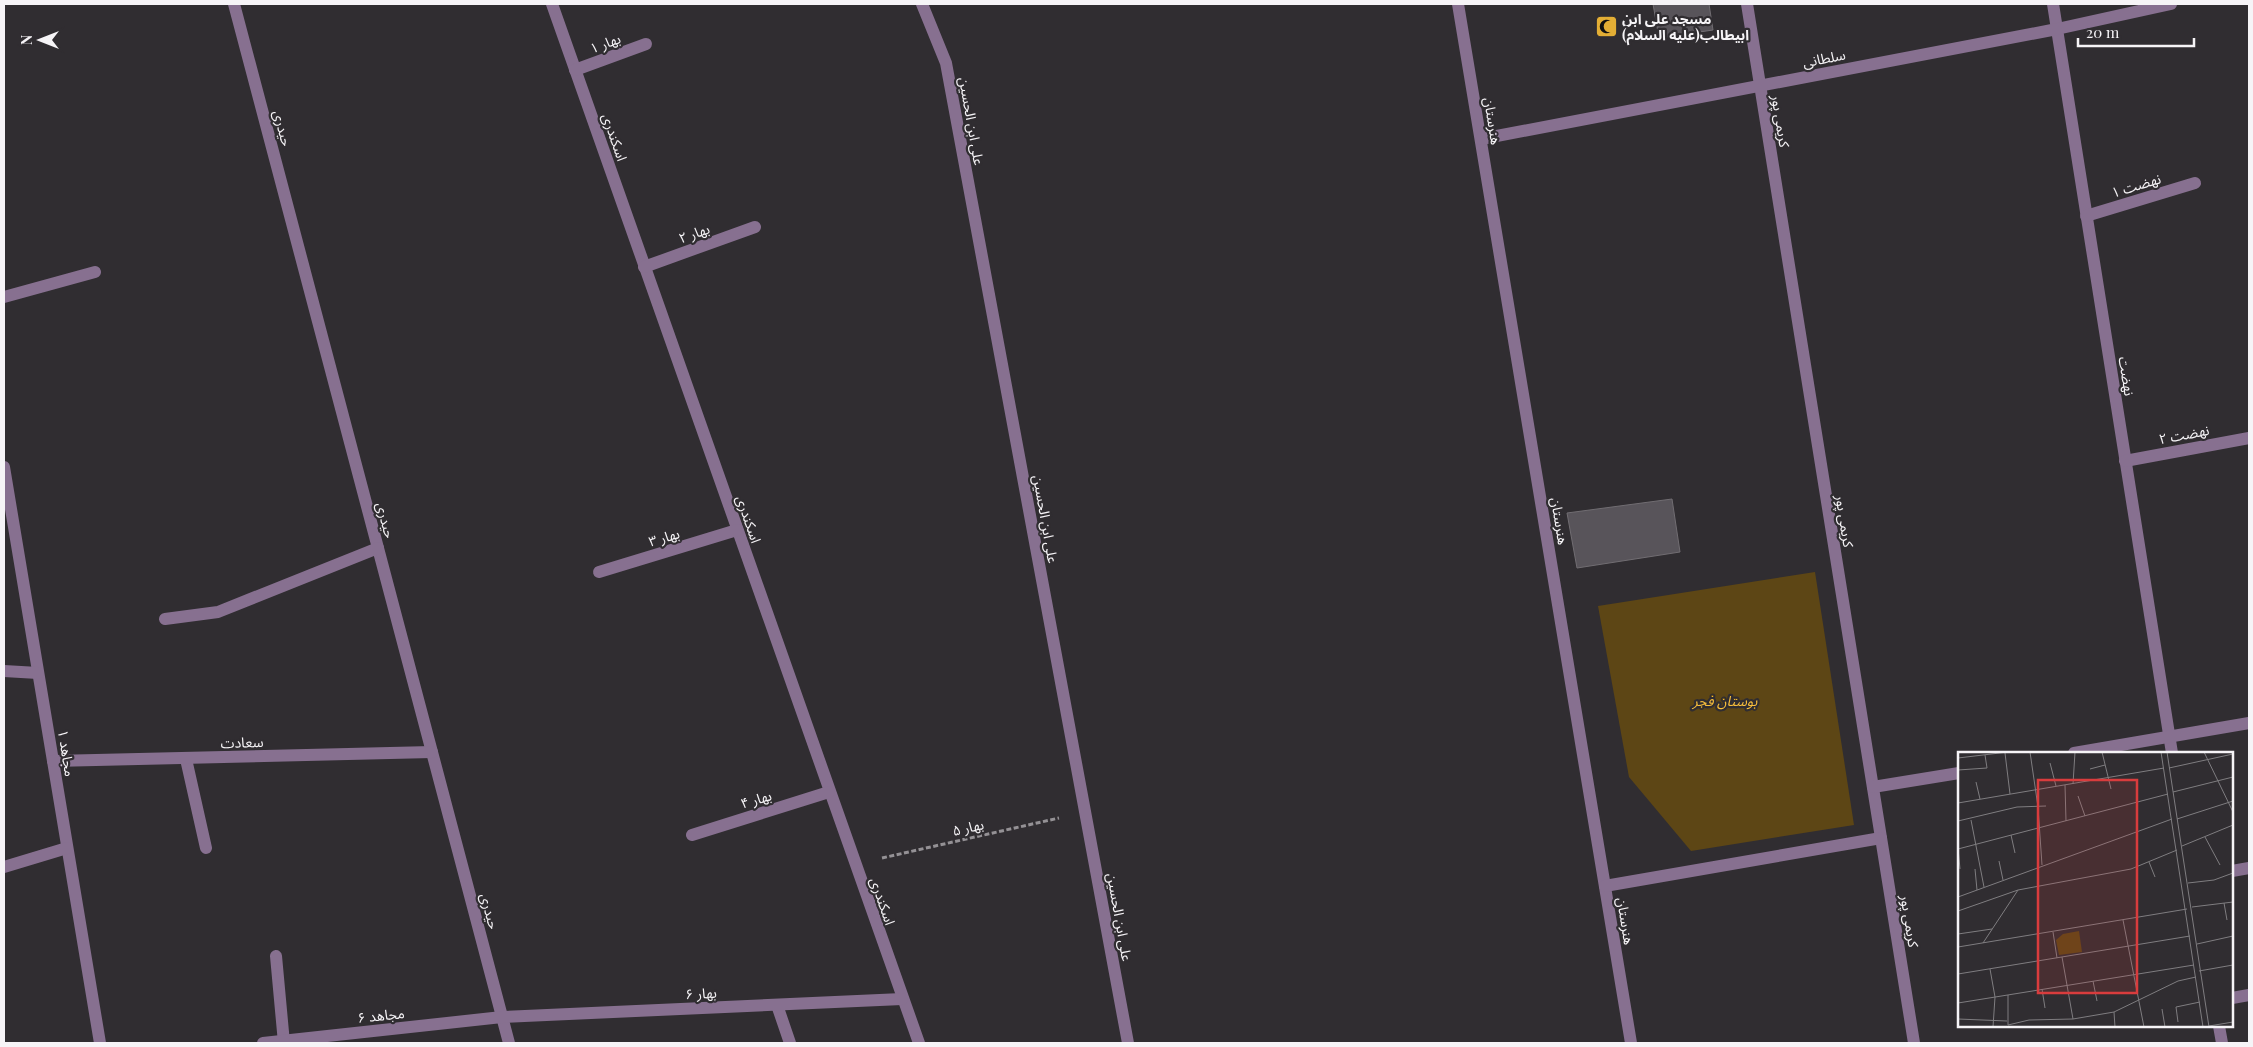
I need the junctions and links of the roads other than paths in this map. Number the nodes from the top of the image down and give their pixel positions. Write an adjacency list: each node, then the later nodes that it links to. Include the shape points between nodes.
1 (234, 4): 23 (street, حیدری)
2 (552, 4): 10 (street, اسکندری)
3 (922, 4): 59 (street, علی ابن الحسین, via 946,64)
4 (1458, 4): 12 (street, هنرستان)
5 (1747, 4): 11 (street, کریمی پور)
6 (2053, 4): 8 (street, نهضت)
7 (2171, 4): 8 (street, سلطانی)
8 (2056, 28): 11 (street, سلطانی); 14 (street, نهضت)
9 (646, 44): 10 (street, بهار ۱)
10 (575, 70): 16 (street, اسکندری)
11 (1760, 86): 12 (street, سلطانی); 36 (street, کریمی پور)
12 (1481, 139): 45 (street, هنرستان)
13 (2195, 183): 14 (street, نهضت ۱)
14 (2086, 216): 20 (street, نهضت)
15 (755, 227): 16 (street, بهار ۲)
16 (644, 267): 22 (street, اسکندری)
17 (95, 272): 18 (street)
18 (4, 297)
19 (2249, 438): 20 (street, نهضت ۲)
20 (2125, 461): 29 (street, نهضت)
21 (4, 467): 27 (street, مجاهد ۱)
22 (737, 530): 24 (street, بهار ۳); 37 (street, اسکندری)
23 (378, 548): 25 (street, via 218,612); 30 (street, حیدری)
24 (599, 572)
25 (165, 619)
26 (4, 671): 27 (street)
27 (38, 673): 34 (street, مجاهد ۱)
28 (2249, 722): 29 (street)
29 (2169, 737): 31 (street); 32 (street, نهضت)
30 (432, 752): 33 (street, سعادت); 51 (street, حیدری)
31 (2080, 752)
32 (2172, 752)
33 (186, 759): 34 (street, سعادت); 41 (street)
34 (53, 761): 40 (street, مجاهد ۱)
35 (1958, 773): 36 (street)
36 (1873, 787): 39 (street, کریمی پور)
37 (829, 792): 38 (street, بهار ۴); 49 (street, اسکندری)
38 (692, 834)
39 (1881, 838): 45 (street); 61 (street, کریمی پور)
40 (68, 848): 42 (street); 54 (street, مجاهد ۱)
41 (206, 848)
42 (4, 867)
43 (2249, 868): 44 (street)
44 (2233, 871)
45 (1605, 886): 60 (street, هنرستان)
46 (276, 956): 53 (street)
47 (2249, 995): 48 (street)
48 (2233, 998)
49 (902, 999): 50 (street, بهار ۶); 58 (street, اسکندری)
50 (777, 1005): 51 (street, بهار ۶); 57 (street)
51 (502, 1017): 53 (street, مجاهد ۶); 56 (street, حیدری)
52 (2219, 1027): 62 (street)
53 (284, 1042): 55 (street, مجاهد ۶)
54 (100, 1043)
55 (263, 1043)
56 (509, 1043)
57 (790, 1043)
58 (919, 1043)
59 (1128, 1043)
60 (1631, 1043)
61 (1914, 1043)
62 (2222, 1043)

